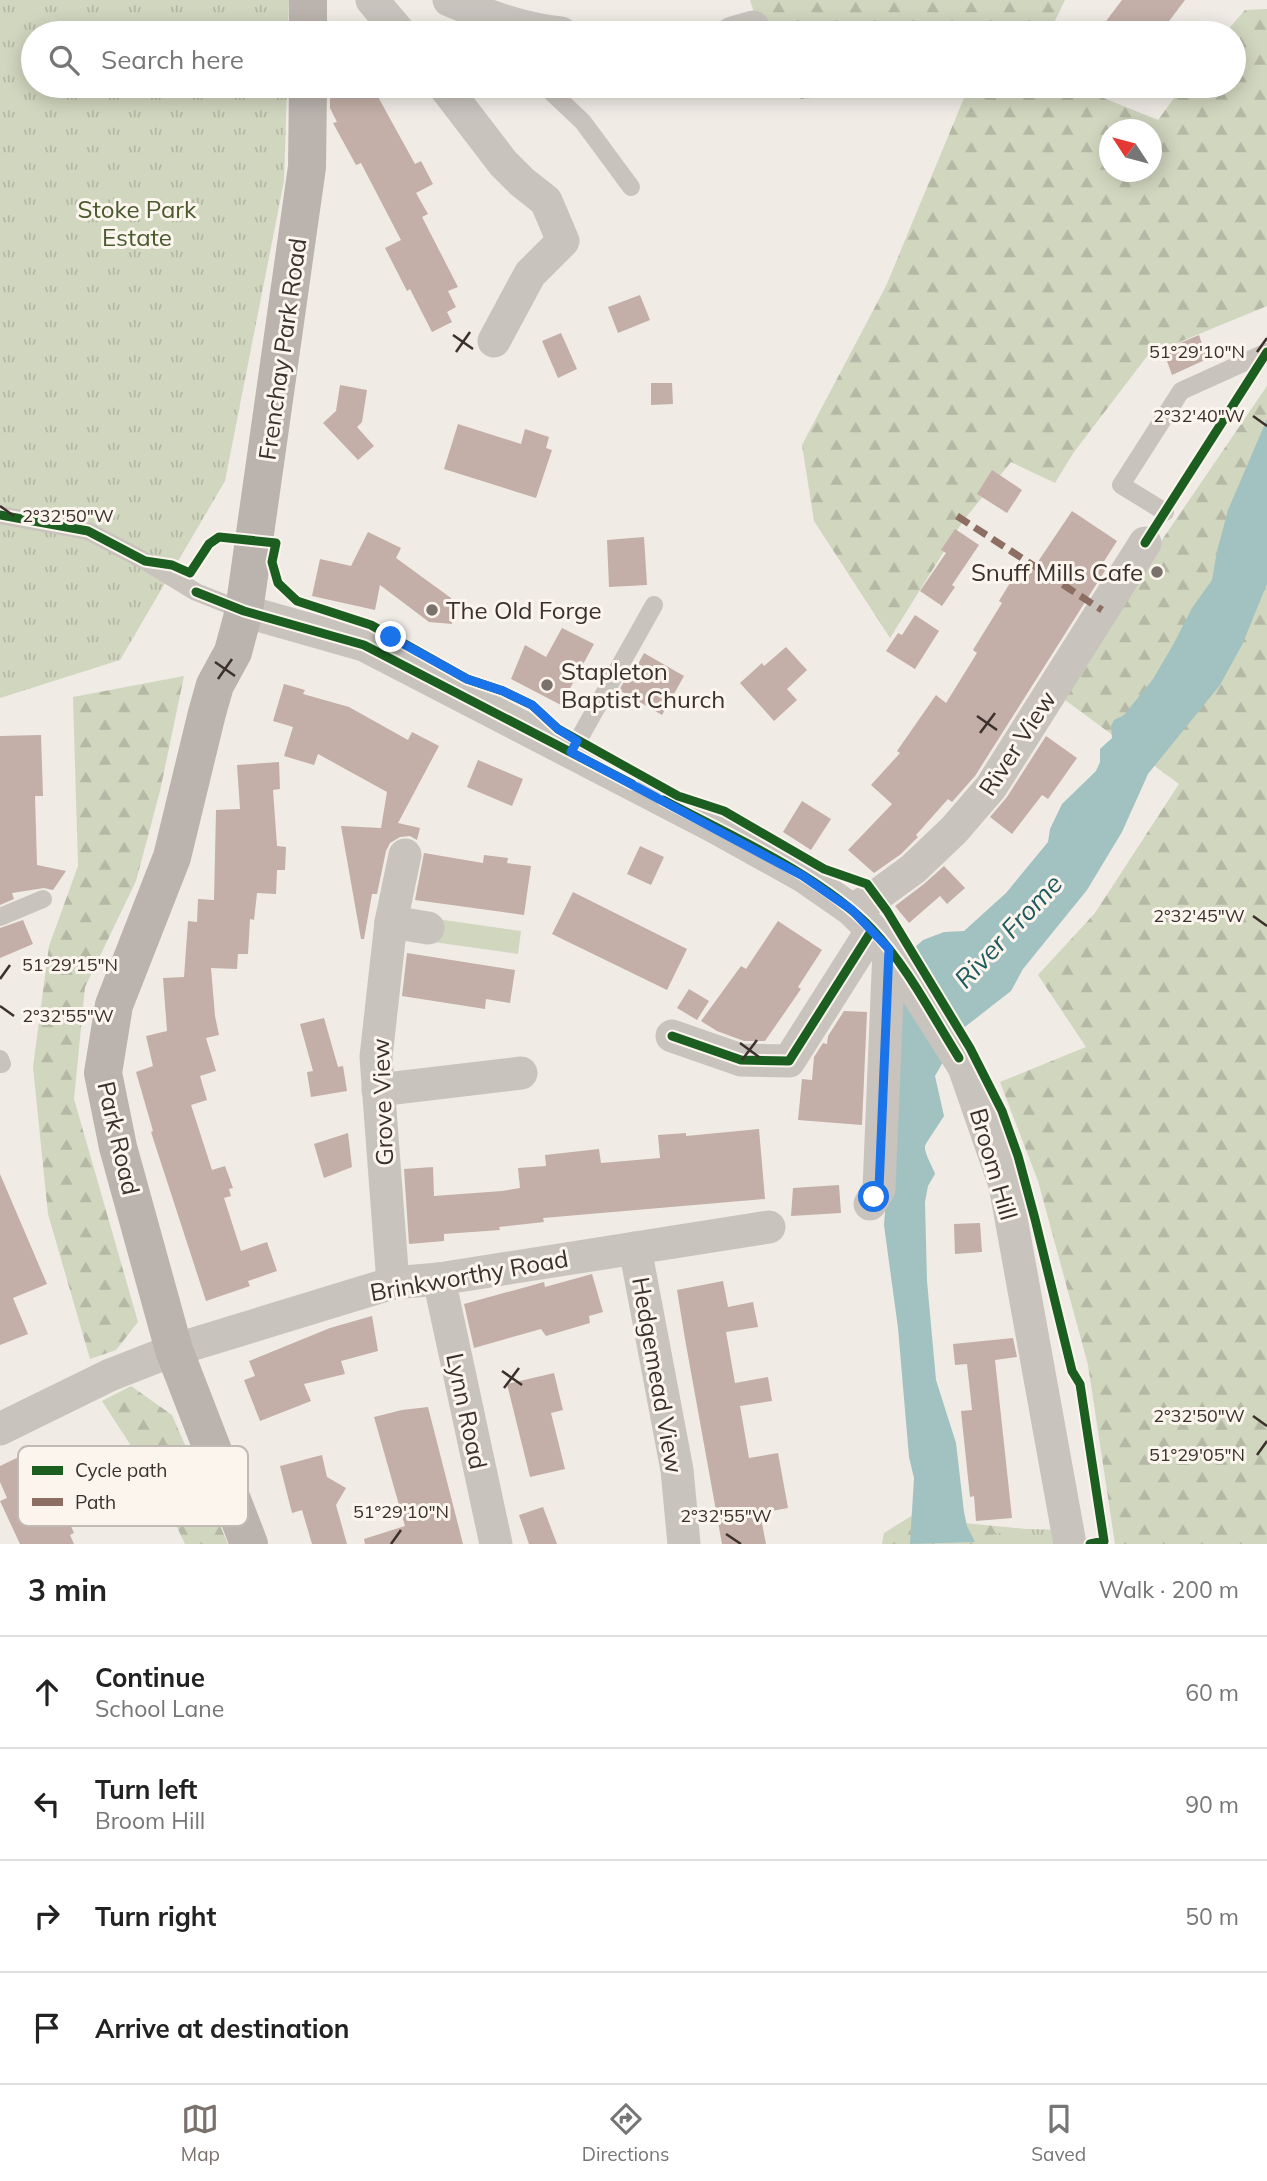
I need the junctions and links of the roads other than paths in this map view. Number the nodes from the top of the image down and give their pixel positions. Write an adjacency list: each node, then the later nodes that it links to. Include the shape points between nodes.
1 (309, 0): 4 (main road)
2 (372, 0): 5 (street)
3 (474, 15): 6 (street)
4 (308, 21)
5 (390, 21)
6 (498, 21)
7 (308, 98): 17 (main road, Frenchay Park Road, via 307,167)
8 (453, 98): 11 (street, via 503,163 546,201 563,241 530,274)
9 (558, 98): 10 (lane, via 583,122)
10 (631, 187)
11 (494, 341)
12 (1267, 352): 13 (lane, via 1181,391 1121,485)
13 (1165, 512)
14 (0, 515): 17 (lane, via 88,531 196,592)
15 (1145, 543): 24 (street, River View, via 991,787 913,869 876,896)
16 (654, 605): 18 (lane)
17 (244, 611): 18 (street, Broom Hill, via 364,645); 35 (main road, Park Road, via 233,652 206,713 172,857 114,1004 103,1073 118,1147)
18 (571, 752): 24 (street, Broom Hill, via 803,876)
19 (405, 855): 22 (street, Grove View)
20 (43, 899): 21 (lane)
21 (0, 917)
22 (391, 922): 23 (street); 29 (street, Grove View, via 376,1058)
23 (428, 928)
24 (878, 938): 25 (street, via 789,1061 741,1060); 30 (street, via 879,1189); 42 (street, Broom Hill, via 959,1058 1005,1185)
25 (672, 1036)
26 (0, 1059): 27 (lane)
27 (0, 1064)
28 (521, 1073): 29 (street)
29 (378, 1090): 34 (street, Grove View)
30 (870, 1204)
31 (769, 1227): 32 (street, Brinkworthy Road)
32 (635, 1248): 33 (street, Brinkworthy Road); 41 (street, Hedgemead View, via 677,1470)
33 (439, 1279): 34 (street, Brinkworthy Road); 40 (street, Lynn Road)
34 (393, 1283): 35 (street, Brinkworthy Road)
35 (174, 1350): 36 (street, Brinkworthy Road, via 110,1375); 37 (main road, Park Road)
36 (0, 1429)
37 (211, 1446)
38 (242, 1526): 39 (main road, Park Road)
39 (249, 1544)
40 (496, 1544)
41 (684, 1544)
42 (1070, 1544)

